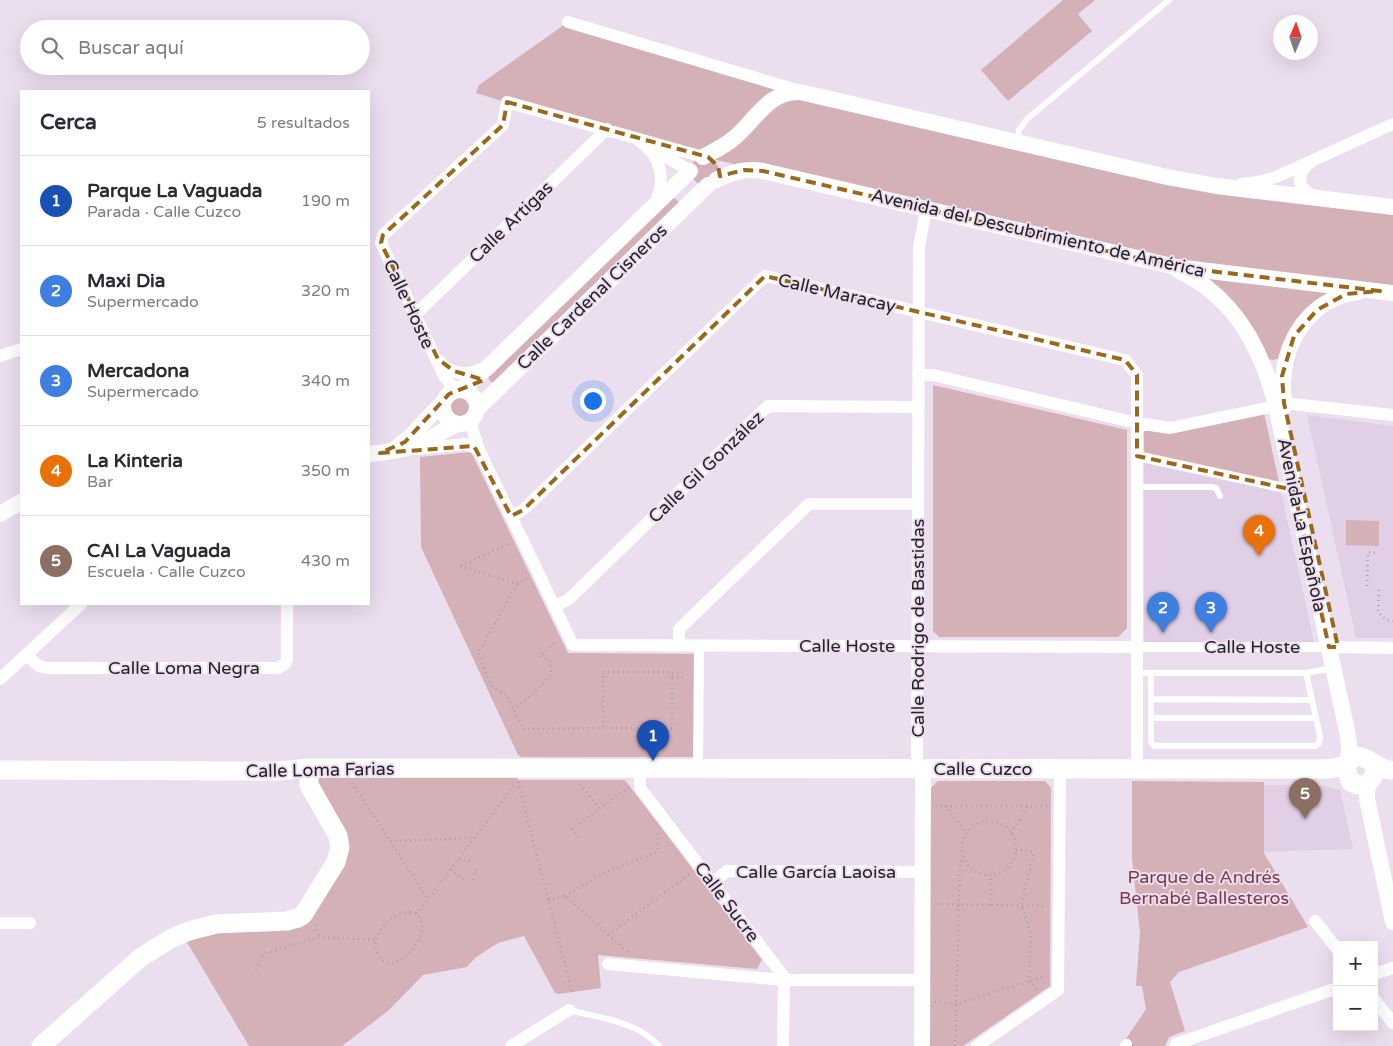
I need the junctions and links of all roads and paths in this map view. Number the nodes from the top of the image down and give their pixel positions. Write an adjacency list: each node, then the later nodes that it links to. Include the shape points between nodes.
1 (1168, 0): 7 (lane, via 1027,119 1019,130)
2 (568, 22): 3 (street)
3 (812, 94): 7 (street); 8 (street, via 792,92 777,97 732,140)
4 (1393, 124): 9 (street)
5 (607, 129): 6 (street); 17 (street, via 507,102 503,125); 21 (street, Calle Artigas)
6 (631, 136): 8 (street); 10 (street); 14 (street, via 650,149 661,169 661,187)
7 (1017, 142): 12 (street)
8 (704, 157): 10 (street, via 694,161); 11 (street, via 718,166 719,171)
9 (1314, 160): 12 (street, via 1258,182); 13 (street, via 1301,171 1300,183 1309,194)
10 (690, 171): 11 (street, via 696,183); 14 (street, Calle Cardenal Cisneros)
11 (712, 182): 16 (street, Avenida del Descubrimiento de América, via 737,171 756,170); 34 (street, Calle Cardenal Cisneros)
12 (1216, 186): 13 (street)
13 (1326, 199): 15 (street)
14 (654, 206): 27 (street, Calle Cardenal Cisneros)
15 (1393, 207)
16 (926, 209): 18 (street, Avenida del Descubrimiento de América); 20 (street, Calle Rodrigo de Bastidas, via 919,241)
17 (375, 241): 21 (street, Calle Hoste)
18 (1157, 263): 19 (street, Avenida del Descubrimiento de América); 23 (street, Avenida La Española, via 1194,278 1221,300)
19 (1387, 292): 22 (street, via 1356,292 1336,298 1301,326)
20 (918, 312): 28 (street, Calle Rodrigo de Bastidas); 36 (street, Calle Maracay, via 1125,360 1137,375); 48 (street, Calle Maracay, via 765,276 523,510)
21 (415, 316): 25 (street, Calle Hoste)
22 (1289, 347): 23 (street, via 1280,358 1273,360); 32 (street)
23 (1257, 349): 32 (street, Avenida La Española)
24 (20, 350): 26 (street)
25 (431, 350): 27 (street, via 442,364 454,372 469,373); 29 (street, Calle Hoste)
26 (0, 356)
27 (488, 367): 30 (street, Calle Cardenal Cisneros)
28 (918, 375): 33 (street, Calle Rodrigo de Bastidas); 36 (street, via 933,375)
29 (444, 376): 30 (street, Calle Hoste); 31 (street, Calle Hoste)
30 (460, 390): 31 (street, via 448,394); 34 (street, via 471,394 476,401)
31 (444, 401): 37 (street, via 446,417); 38 (street)
32 (1280, 404): 35 (street); 36 (street, via 1170,428); 43 (street, Avenida La Española); 64 (street, Avenida La Española)
33 (918, 407): 46 (street, Calle Rodrigo de Bastidas); 57 (street, Calle Gil González, via 768,406 569,599)
34 (475, 413): 37 (street, via 466,423); 39 (street, Calle Hoste, via 472,428)
35 (1393, 415)
36 (1137, 423): 41 (street, Calle Maracay)
37 (457, 424): 38 (street, via 422,443); 39 (street, Calle Hoste)
38 (413, 444): 39 (street, via 466,444); 40 (street)
39 (479, 450): 48 (street, Calle Hoste)
40 (380, 453)
41 (1137, 456): 42 (street, Calle Maracay); 43 (street)
42 (1136, 486): 44 (lane, via 1210,486 1216,488); 63 (street, Calle Maracay)
43 (1294, 490): 64 (street, Avenida La Española)
44 (1220, 496)
45 (20, 503): 47 (street)
46 (918, 504): 60 (street, via 809,504 679,628); 62 (street, Calle Rodrigo de Bastidas)
47 (0, 514)
48 (510, 516): 57 (street, Calle Hoste)
49 (514, 541): 52 (path, via 460,566)
50 (1379, 553): 53 (path, via 1368,552)
51 (531, 577): 52 (path)
52 (516, 584): 76 (path, via 478,653 491,685 507,696)
53 (1367, 586)
54 (1379, 590): 58 (path, via 1378,612 1386,620)
55 (81, 605): 66 (street)
56 (287, 605): 66 (street, Calle Loma Negra, via 287,659 281,667 47,668 39,666)
57 (554, 607): 60 (street, Calle Hoste, via 573,646)
58 (1393, 620)
59 (562, 640): 76 (path, via 540,656 550,661 551,675)
60 (679, 646): 61 (street, Calle Hoste)
61 (699, 646): 62 (street, Calle Hoste); 72 (street)
62 (918, 646): 63 (street, Calle Hoste); 84 (street, Calle Rodrigo de Bastidas)
63 (1137, 647): 64 (street, Calle Hoste); 68 (street, Calle Maracay)
64 (1333, 647): 65 (street); 67 (street, Avenida La Española); 89 (street, Avenida La Española, via 1357,736)
65 (1393, 648)
66 (26, 655): 73 (street)
67 (1333, 668): 70 (lane); 80 (street, Avenida La Española, via 1348,738)
68 (1137, 673): 69 (lane); 88 (street, Calle Maracay)
69 (1151, 673): 70 (lane); 74 (lane)
70 (1306, 674): 75 (lane)
71 (672, 677): 72 (path); 79 (path, via 672,728); 79 (path, via 672,672 603,672)
72 (699, 677): 83 (street)
73 (0, 679)
74 (1151, 700): 75 (lane); 77 (lane)
75 (1312, 700): 78 (lane)
76 (513, 710): 79 (path, via 523,729)
77 (1151, 718): 78 (lane); 78 (lane, via 1151,742 1154,746 1315,746 1320,736)
78 (1316, 718)
79 (603, 728)
80 (1348, 763): 85 (main road, Calle Cuzco); 89 (main road, Calle Cuzco, via 1355,757 1364,757)
81 (309, 768): 82 (main road, Calle Loma Farias); 86 (main road, Calle Loma Farias, via 277,771); 150 (main road, via 309,785 338,836 340,847 336,862 303,915 287,921 216,924 170,939 140,958)
82 (640, 768): 83 (main road, Calle Cuzco); 115 (street, Calle Sucre, via 640,788)
83 (698, 768): 84 (main road, Calle Cuzco)
84 (917, 769): 87 (main road, Calle Cuzco); 111 (street, Calle Rodrigo de Bastidas, via 923,775)
85 (1325, 769): 88 (main road, Calle Cuzco); 89 (main road, Calle Cuzco)
86 (0, 770)
87 (1060, 770): 88 (main road, Calle Cuzco); 156 (street, via 1058,990)
88 (1137, 770)
89 (1372, 775): 116 (street, Avenida La Española, via 1362,791)
90 (347, 776): 103 (path)
91 (578, 780): 97 (path)
92 (630, 786): 97 (path)
93 (930, 806): 94 (path)
94 (945, 806): 95 (path); 99 (path)
95 (1028, 806): 96 (path); 100 (path)
96 (1051, 806)
97 (599, 808): 101 (path, via 572,828)
98 (658, 824): 117 (path, via 657,852 606,872)
99 (967, 832): 100 (path, via 982,822 996,822); 105 (path)
100 (1011, 833): 104 (path)
101 (579, 837)
102 (474, 838): 103 (path); 106 (path); 119 (path, via 517,781)
103 (390, 841): 118 (path)
104 (1016, 850): 112 (path, via 1015,857 1003,872); 123 (path, via 1034,853)
105 (963, 856): 112 (path, via 976,872); 121 (path)
106 (459, 859): 107 (path); 109 (path)
107 (470, 861)
108 (476, 866): 113 (path)
109 (451, 869): 114 (path); 118 (path)
110 (694, 871): 130 (path)
111 (923, 872): 115 (street, Calle García Laoisa, via 727,871); 140 (street, Calle Rodrigo de Bastidas)
112 (991, 875): 122 (path)
113 (473, 880)
114 (464, 881)
115 (712, 882): 139 (street, Calle Sucre)
116 (1389, 882): 128 (street, Avenida La Española)
117 (565, 896): 119 (path); 130 (path)
118 (428, 899): 125 (path)
119 (548, 900): 143 (path)
120 (929, 904): 121 (path)
121 (960, 904): 122 (path); 146 (path)
122 (991, 905): 123 (path)
123 (1021, 905): 124 (path); 141 (path, via 1031,934)
124 (1051, 906)
125 (417, 914): 131 (path, via 395,915 386,922); 131 (path, via 422,926 420,938 400,960 392,963 381,960)
126 (1315, 921): 132 (street)
127 (0, 922): 129 (street)
128 (1393, 922)
129 (30, 923)
130 (608, 936): 133 (path)
131 (375, 940): 136 (path, via 320,937 263,954)
132 (1333, 945)
133 (636, 958)
134 (608, 964): 139 (street)
135 (1393, 968): 137 (street)
136 (256, 970)
137 (1378, 973)
138 (1050, 974): 141 (path)
139 (784, 980): 140 (street); 153 (street)
140 (922, 980): 154 (street, Calle Rodrigo de Bastidas)
141 (1029, 981): 144 (path); 146 (path)
142 (1333, 989): 157 (street)
143 (572, 992)
144 (1040, 994)
145 (929, 1001): 146 (path)
146 (956, 1004): 155 (path)
147 (1378, 1004): 149 (street)
148 (569, 1010): 151 (street); 152 (lane, via 640,1030)
149 (1393, 1023)
150 (41, 1046)
151 (511, 1046)
152 (659, 1046)
153 (784, 1046)
154 (922, 1046)
155 (955, 1046)
156 (977, 1046)
157 (1175, 1046)

